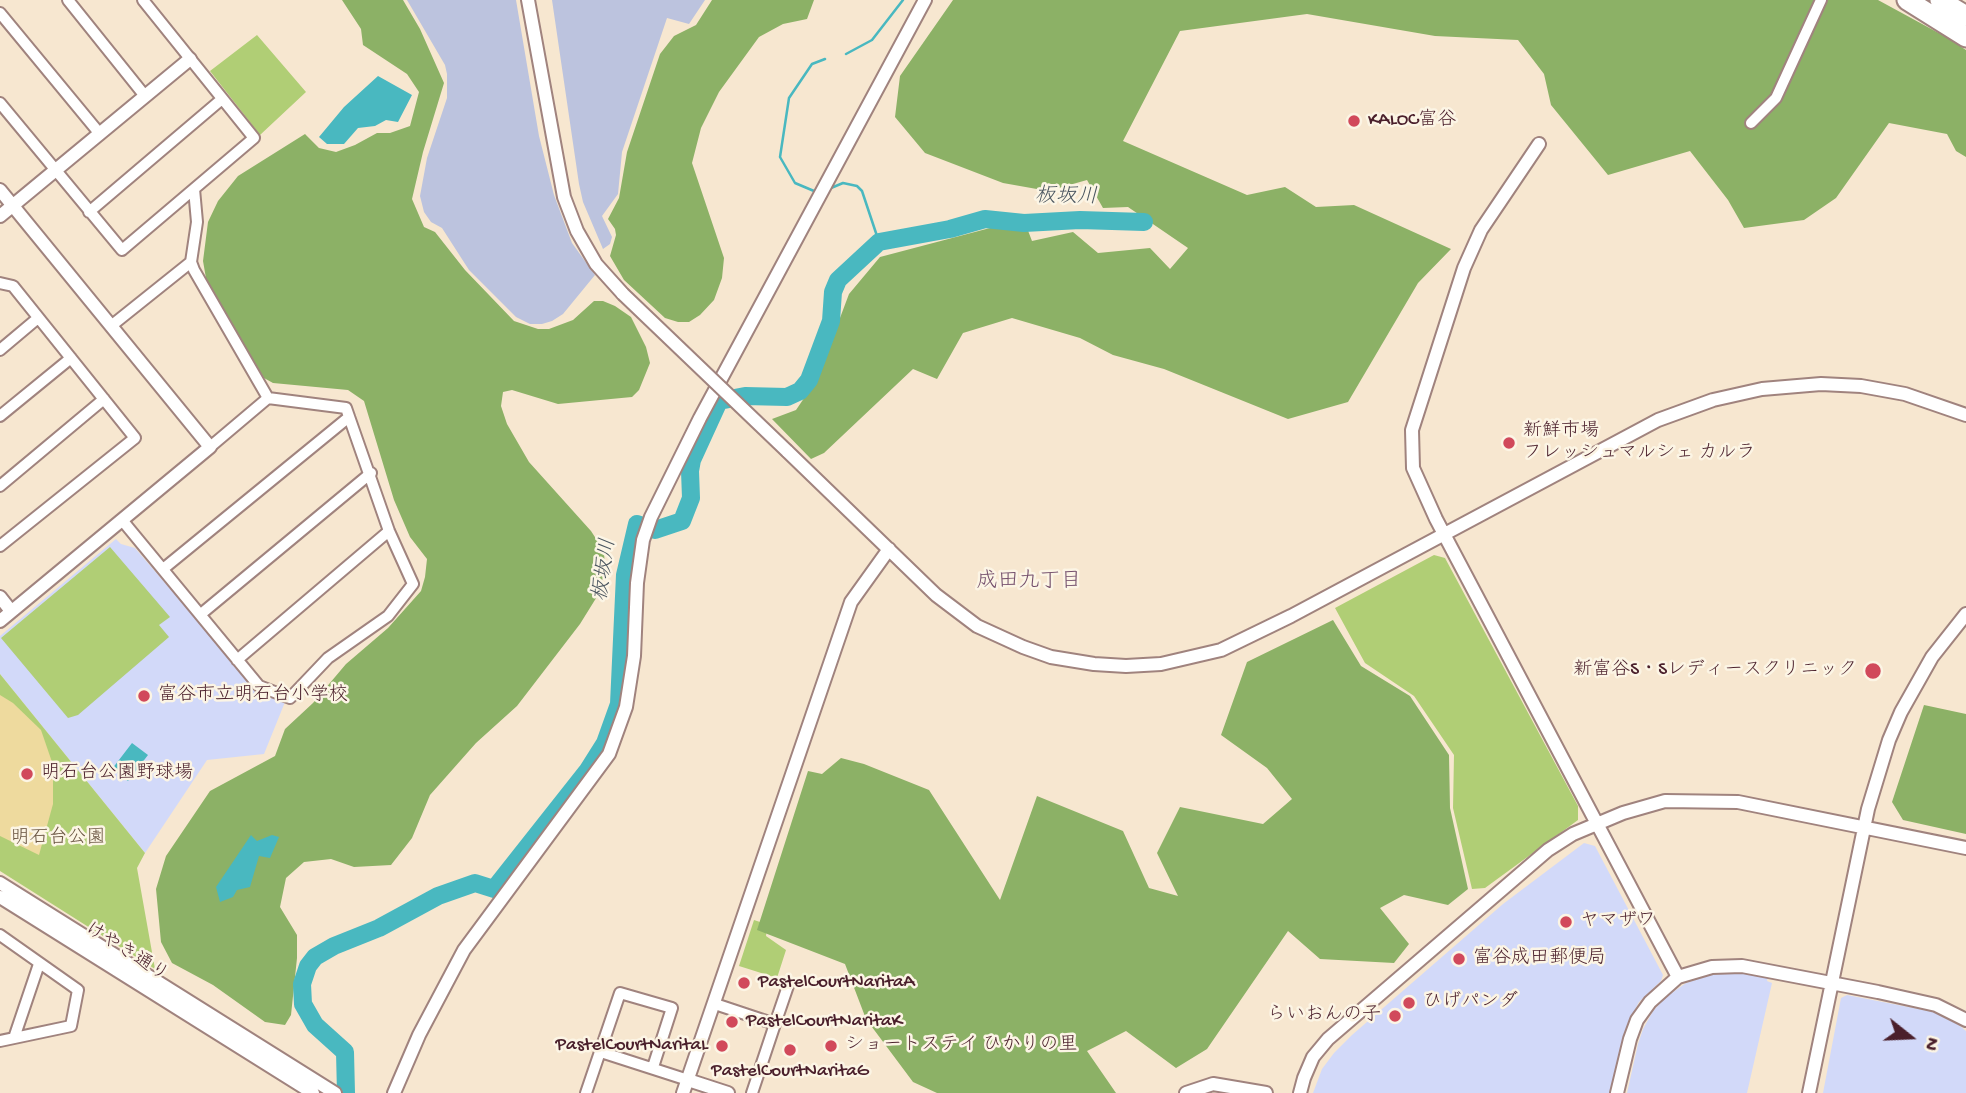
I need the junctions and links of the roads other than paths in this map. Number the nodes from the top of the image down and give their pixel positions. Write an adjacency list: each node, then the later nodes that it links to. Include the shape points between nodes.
1 (68, 0): 12 (street)
2 (143, 0): 11 (street)
3 (528, 0): 42 (street, bridge, via 567,206 596,264)
4 (925, 0): 71 (street, via 651,517 637,583 634,656 626,706 609,754 464,950)
5 (1821, 0): 15 (street, via 1776,98)
6 (1907, 0): 10 (highway)
7 (1940, 0): 9 (highway)
8 (0, 13): 16 (street)
9 (1966, 16)
10 (1966, 37)
11 (190, 59): 12 (street); 13 (street)
12 (145, 96): 16 (street)
13 (222, 99): 19 (street, via 254,138); 22 (street)
14 (0, 103): 18 (street)
15 (1751, 123)
16 (100, 134): 18 (street)
17 (1539, 144): 40 (street, via 1471,251 1412,430 1413,468)
18 (56, 170): 21 (street); 22 (street)
19 (194, 189): 22 (street, via 122,250); 24 (street, via 197,222)
20 (0, 190): 21 (street)
21 (13, 206): 23 (street); 27 (street)
22 (89, 212)
23 (0, 216)
24 (191, 262): 27 (street); 30 (street)
25 (0, 283): 26 (street, via 13,286)
26 (38, 318): 28 (street); 29 (street)
27 (111, 326): 35 (street)
28 (0, 350)
29 (72, 358): 31 (street); 33 (street)
30 (268, 398): 34 (street, via 346,408); 35 (street)
31 (104, 399): 37 (street); 41 (street, via 135,438)
32 (1966, 415): 40 (street, via 1905,394 1861,386 1762,388 1658,420)
33 (0, 416)
34 (349, 417): 36 (street); 43 (street)
35 (210, 447): 38 (street)
36 (370, 473): 39 (street); 46 (street)
37 (0, 486)
38 (122, 520): 43 (street); 45 (street)
39 (389, 531): 49 (street); 49 (street, via 413,583 388,616 328,658 290,698 259,686)
40 (1444, 534): 42 (street, via 1221,650 1161,664 1126,666 1051,657 995,635 960,615); 50 (street)
41 (0, 546)
42 (888, 550): 60 (street, via 851,602)
43 (163, 569): 46 (street)
44 (0, 597): 45 (street)
45 (11, 611): 48 (street)
46 (201, 614): 49 (street)
47 (1966, 614): 51 (street, via 1932,657 1900,713)
48 (0, 621)
49 (237, 660)
50 (1597, 822): 51 (street, via 1665,802 1717,800); 57 (street); 78 (street, via 1548,850 1328,1038 1313,1058)
51 (1864, 827): 52 (street); 58 (street)
52 (1966, 848)
53 (0, 883): 63 (street)
54 (0, 897): 63 (street, けやき通り)
55 (0, 935): 56 (street)
56 (39, 964): 64 (street); 64 (street, via 78,990 71,1026)
57 (1678, 977): 58 (street, via 1733,965); 79 (street, via 1637,1020)
58 (1831, 982): 61 (street, via 1936,1005); 80 (street)
59 (789, 983): 62 (street)
60 (715, 1004): 62 (street); 68 (street)
61 (1966, 1020)
62 (775, 1024): 75 (street)
63 (234, 1037): 69 (street); 70 (street)
64 (15, 1038): 65 (street)
65 (0, 1041)
66 (601, 1052): 67 (street); 67 (street, via 620,993 672,1009); 72 (street)
67 (653, 1067): 68 (street)
68 (688, 1080): 73 (street); 74 (street)
69 (313, 1093)
70 (335, 1093)
71 (394, 1093)
72 (586, 1093)
73 (683, 1093)
74 (728, 1093)
75 (751, 1093)
76 (1186, 1093): 77 (street, via 1213,1084)
77 (1266, 1093)
78 (1300, 1093)
79 (1617, 1093)
80 (1809, 1093)

